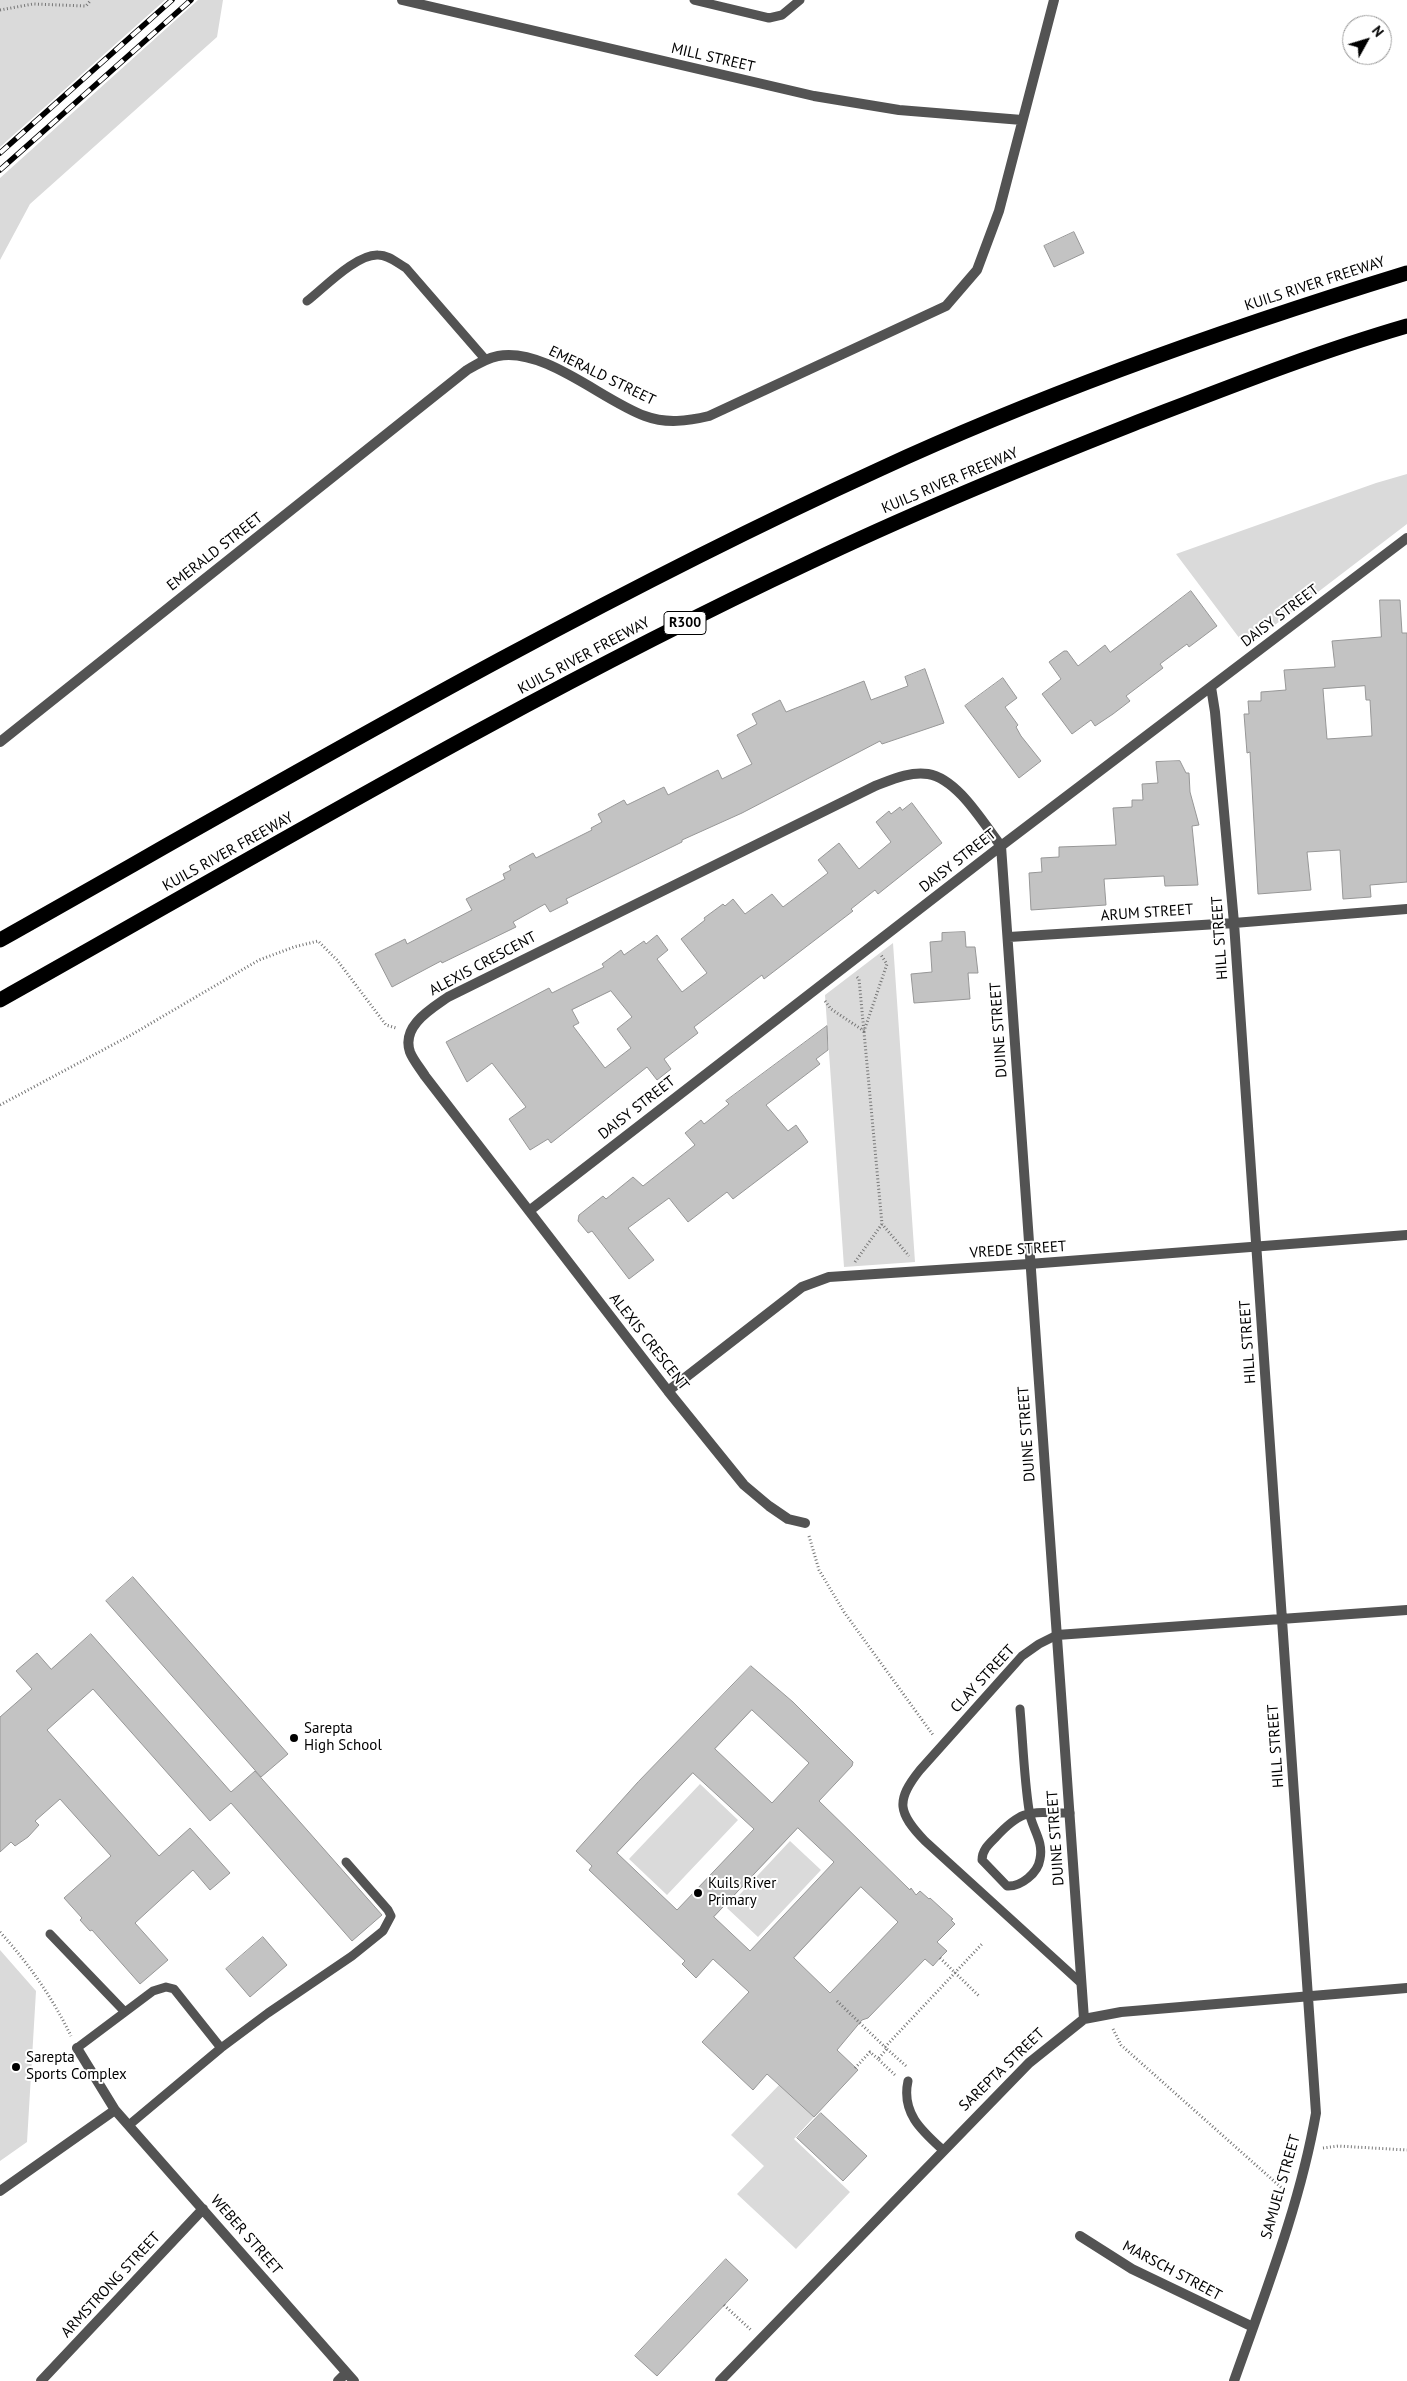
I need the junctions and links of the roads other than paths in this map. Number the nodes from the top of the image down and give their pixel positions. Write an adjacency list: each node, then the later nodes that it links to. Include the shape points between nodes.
1 (402, 0): 5 (street, MILL STREET, via 814,96 899,110)
2 (694, 0): 3 (lane, via 769,18 782,15)
3 (800, 0)
4 (1054, 0): 5 (street, EMERALD STREET)
5 (1022, 120): 9 (street, EMERALD STREET, via 999,211 977,270 946,306 709,416 680,422 645,416 530,358 500,355)
6 (1407, 272): 17 (highway, KUILS RIVER FREEWAY, via 1210,337 1052,395 880,469 681,564 409,709)
7 (307, 302): 9 (lane, via 351,266 378,255 390,258 406,268)
8 (1407, 326): 18 (highway, KUILS RIVER FREEWAY / R300, via 1237,384 1061,452 806,563 496,722)
9 (486, 360): 12 (street, EMERALD STREET, via 460,376)
10 (1407, 538): 11 (street, DAISY STREET)
11 (1211, 687): 13 (street, DAISY STREET); 15 (street, HILL STREET)
12 (0, 742)
13 (1001, 846): 16 (street, DUINE STREET); 19 (street, DAISY STREET); 19 (street, ALEXIS CRESCENT, via 950,783 926,774 902,776 811,816 448,997 422,1015 410,1032 409,1051 424,1076)
14 (1407, 909): 15 (street, ARUM STREET)
15 (1234, 923): 16 (street, ARUM STREET); 21 (street, HILL STREET)
16 (1008, 937): 22 (street, DUINE STREET)
17 (0, 940)
18 (0, 1000)
19 (529, 1210): 23 (street, ALEXIS CRESCENT)
20 (1407, 1235): 21 (street, VREDE STREET)
21 (1257, 1246): 22 (street, VREDE STREET); 26 (street, HILL STREET)
22 (1029, 1264): 23 (street, VREDE STREET, via 829,1277 802,1287); 27 (street, DUINE STREET)
23 (668, 1391): 24 (street, ALEXIS CRESCENT, via 744,1485 788,1519)
24 (805, 1523)
25 (1407, 1610): 26 (street, CLAY STREET)
26 (1282, 1620): 27 (street, CLAY STREET); 35 (street, HILL STREET)
27 (1057, 1635): 30 (street, DUINE STREET); 33 (lane, CLAY STREET, via 1022,1656 907,1786 902,1800 903,1812 924,1841)
28 (1020, 1709): 29 (lane)
29 (1029, 1813): 29 (lane, via 1041,1848 1040,1861 1021,1883 1007,1886 985,1865 982,1854 1011,1820); 30 (lane)
30 (1070, 1813): 33 (street, DUINE STREET)
31 (346, 1862): 39 (lane, via 388,1910 391,1916 388,1925 352,1956)
32 (50, 1934): 36 (lane)
33 (1081, 1983): 37 (street, DUINE STREET)
34 (1407, 1988): 35 (street, SAREPTA STREET)
35 (1309, 1995): 37 (street, SAREPTA STREET); 47 (street, SAMUEL STREET, via 1316,2113 1310,2149)
36 (124, 2011): 38 (lane); 39 (lane, via 153,1991 166,1987 174,1989)
37 (1084, 2019): 43 (street, SAREPTA STREET, via 1029,2062)
38 (77, 2048): 41 (street, WEBER STREET)
39 (221, 2048): 42 (lane)
40 (908, 2081): 43 (lane, via 910,2112 916,2123)
41 (115, 2110): 42 (street, WEBER STREET); 44 (street)
42 (129, 2125): 45 (street, WEBER STREET)
43 (943, 2150): 52 (street, SAREPTA STREET)
44 (0, 2191)
45 (203, 2209): 48 (street, WEBER STREET); 49 (street, ARMSTRONG STREET)
46 (1080, 2236): 47 (street, MARSCH STREET, via 1132,2270)
47 (1253, 2327): 53 (street, SAMUEL STREET)
48 (346, 2372): 50 (street); 51 (street, WEBER STREET)
49 (41, 2381)
50 (338, 2381)
51 (354, 2381)
52 (720, 2381)
53 (1234, 2381)

